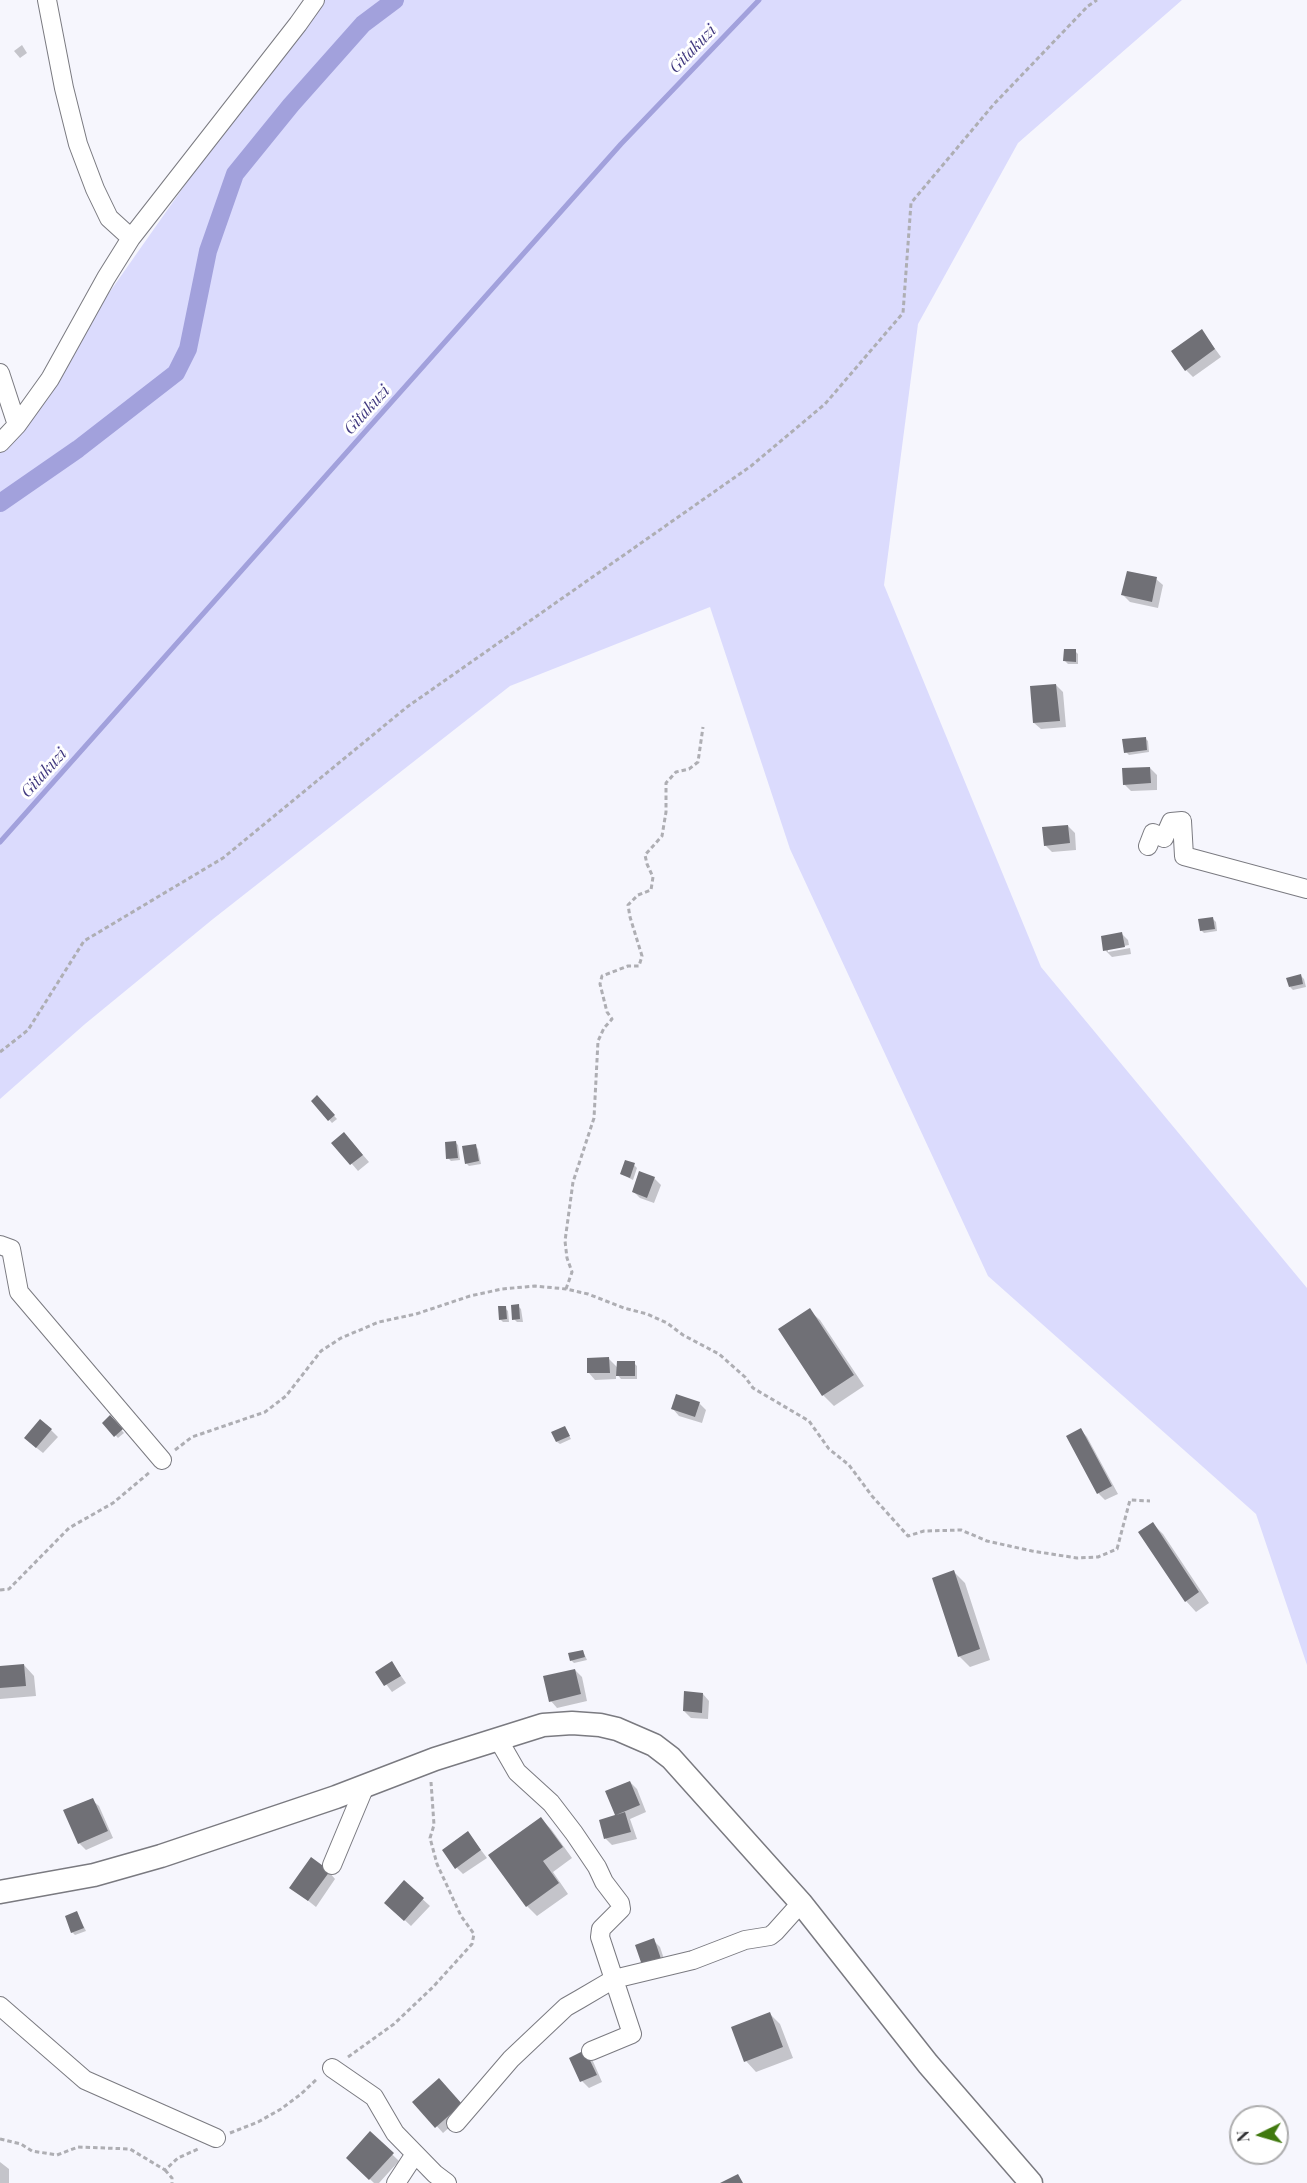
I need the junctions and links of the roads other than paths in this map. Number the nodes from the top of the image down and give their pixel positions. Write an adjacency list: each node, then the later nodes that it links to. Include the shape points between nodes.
1 (47, 0): 3 (street, via 78,144 109,218)
2 (315, 0): 3 (street)
3 (131, 238): 5 (street, via 50,379)
4 (0, 373): 5 (street)
5 (17, 425): 6 (street)
6 (0, 443)
7 (1148, 846): 8 (street, via 1153,833 1164,838 1171,822 1182,821 1184,856)
8 (1307, 889)
9 (0, 1245): 10 (street, via 11,1249 19,1292)
10 (162, 1460)
11 (498, 1739): 12 (main road); 15 (main road, via 543,1725 572,1723 608,1727 636,1736 671,1758); 16 (street, via 517,1772 551,1803 574,1833 620,1903 621,1909 599,1933)
12 (365, 1786): 13 (street); 14 (main road, via 161,1856 94,1875)
13 (332, 1865)
14 (0, 1892)
15 (801, 1904): 16 (street, via 770,1936); 25 (main road, via 928,2064)
16 (614, 1980): 18 (street, via 632,2034); 20 (street, via 566,2007 511,2059)
17 (0, 2006): 21 (street, via 85,2080)
18 (591, 2051)
19 (332, 2068): 22 (street, via 374,2097 395,2133)
20 (456, 2123)
21 (216, 2138)
22 (415, 2154): 23 (street); 24 (street)
23 (396, 2183)
24 (447, 2183)
25 (1031, 2183)

